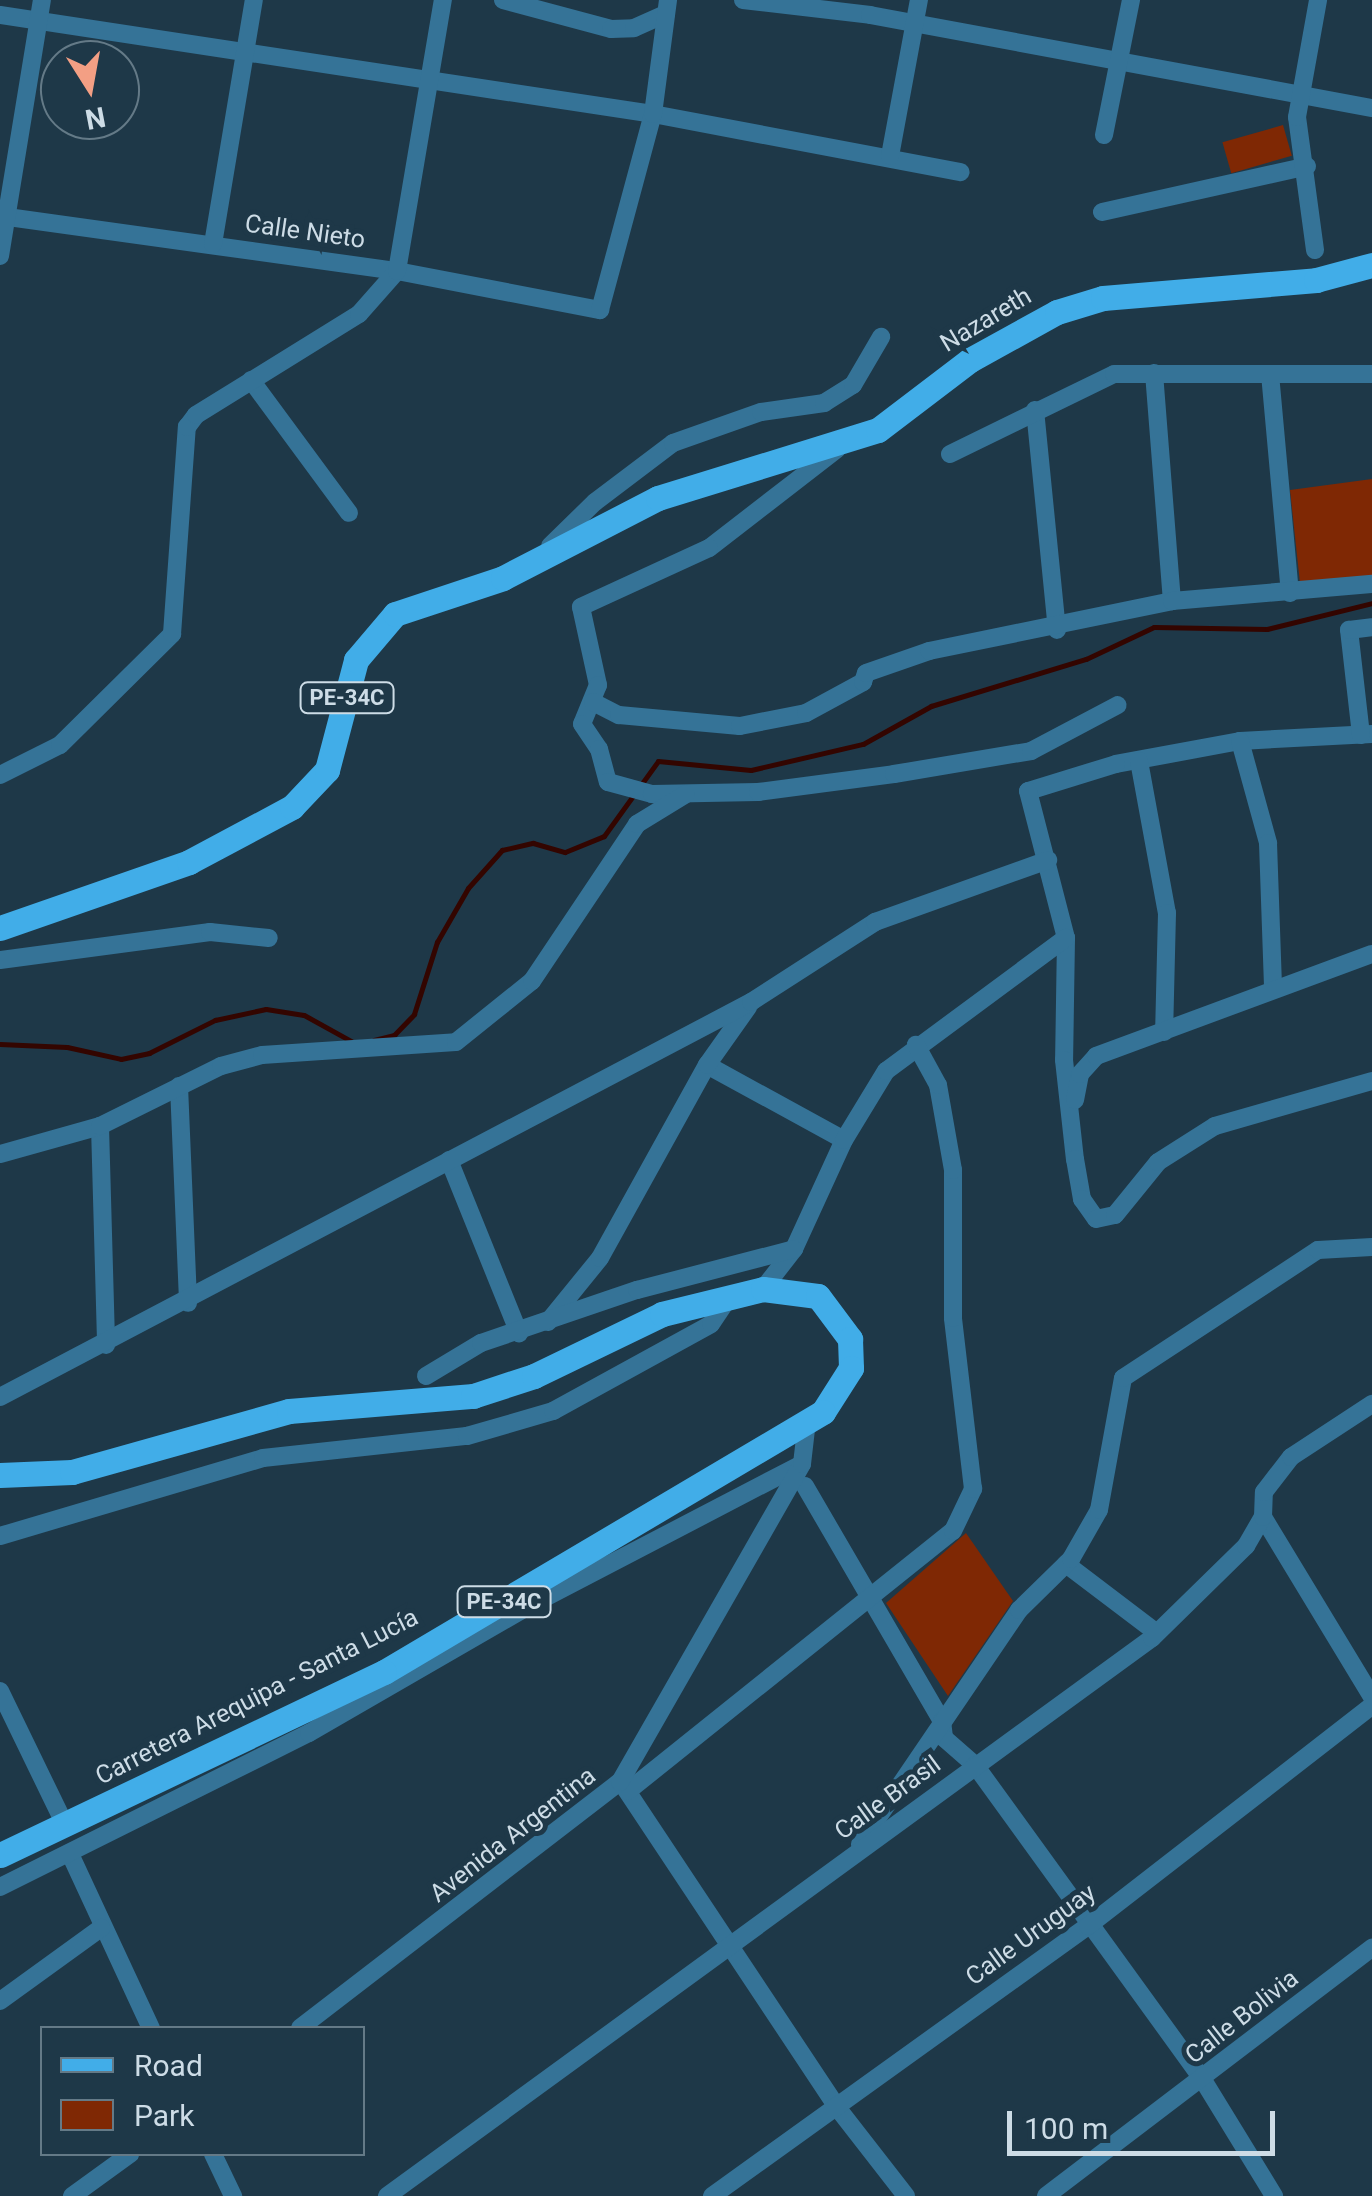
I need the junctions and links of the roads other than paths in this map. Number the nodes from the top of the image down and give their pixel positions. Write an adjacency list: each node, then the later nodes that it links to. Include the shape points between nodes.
1 (42, 0): 11 (street)
2 (254, 0): 13 (street)
3 (444, 0): 15 (street)
4 (502, 0): 9 (street, via 612,28 634,28)
5 (743, 0): 12 (street)
6 (918, 0): 12 (street)
7 (1131, 0): 14 (street)
8 (1318, 0): 16 (street)
9 (667, 7): 18 (street)
10 (0, 16): 11 (street)
11 (38, 21): 13 (street); 24 (street)
12 (916, 24): 14 (street); 20 (street)
13 (246, 56): 15 (street); 25 (street)
14 (1120, 63): 16 (street); 19 (street)
15 (431, 84): 18 (street); 29 (street)
16 (1301, 94): 17 (street); 21 (street, via 1297,117)
17 (1372, 108)
18 (653, 114): 20 (street); 29 (street, Calle Nieto, via 600,310)
19 (1104, 135)
20 (890, 156): 22 (street)
21 (1307, 166): 23 (street); 26 (street)
22 (961, 172)
23 (1102, 212)
24 (3, 216): 25 (street, Calle Nieto); 27 (street)
25 (213, 244): 29 (street, Calle Nieto)
26 (1315, 250)
27 (0, 256)
28 (1372, 265): 36 (main road, Nazareth / PE-34C, via 1316,280 1103,298 1057,312 1001,340 889,423)
29 (397, 271): 34 (street, via 359,314)
30 (882, 337): 39 (street, via 852,384 824,403 761,412 673,443 594,502)
31 (1154, 373): 32 (street); 35 (street, via 1094,379); 42 (street)
32 (1270, 374): 33 (street); 41 (street)
33 (1372, 374)
34 (251, 380): 38 (street); 50 (street, via 187,427 172,634 60,744)
35 (1036, 410): 37 (street); 44 (street)
36 (841, 446): 39 (main road, Nazareth / PE-34C, via 658,498); 45 (street, via 776,490 710,548 580,607 598,685)
37 (950, 454)
38 (348, 513)
39 (532, 564): 53 (main road, PE-34C, via 380,626 356,660 328,770 292,807 189,862)
40 (1372, 584): 41 (street)
41 (1290, 592): 42 (street)
42 (1172, 602): 44 (street)
43 (1372, 627): 47 (street, via 1348,630)
44 (1057, 630): 45 (street, via 929,651 866,673 863,682 806,713 740,726 620,716)
45 (593, 702): 51 (street, via 582,724 599,749 608,782 636,792)
46 (1118, 706): 51 (street, via 1031,751 758,792)
47 (1369, 739): 48 (street)
48 (1240, 741): 49 (street); 58 (street, via 1268,843)
49 (1139, 761): 52 (street, via 1028,791); 60 (street, via 1167,913)
50 (0, 775)
51 (690, 792): 64 (street, via 637,824 532,981 456,1042 262,1055)
52 (1048, 860): 55 (street); 59 (street, via 876,922)
53 (0, 928)
54 (268, 938): 57 (street, via 210,932)
55 (1066, 938): 61 (street); 65 (street)
56 (1372, 954): 58 (street)
57 (0, 960)
58 (1273, 989): 60 (street)
59 (751, 1002): 62 (street); 69 (street)
60 (1164, 1032): 65 (street, via 1096,1056 1080,1074)
61 (916, 1045): 67 (street, via 886,1072); 88 (street, via 938,1086 953,1170 953,1318 973,1488 953,1531)
62 (707, 1066): 67 (street); 75 (street, via 600,1258)
63 (1372, 1081): 65 (street, via 1214,1126 1158,1162 1115,1215 1096,1219 1082,1199)
64 (180, 1086): 66 (street); 74 (street)
65 (1071, 1122)
66 (100, 1126): 68 (street); 77 (street)
67 (844, 1140): 71 (street)
68 (0, 1154)
69 (449, 1160): 74 (street, via 259,1257); 76 (street)
70 (1372, 1247): 87 (street, via 1318,1250 1122,1378 1099,1510)
71 (794, 1249): 72 (street); 75 (street, via 637,1290)
72 (763, 1289): 73 (main road, Carretera Arequipa - Santa Lucía / PE-34C); 81 (main road, Carretera Arequipa - Santa Lucía / PE-34C, via 818,1296 850,1339 851,1368 841,1390)
73 (730, 1296): 83 (main road, Carretera Arequipa - Santa Lucía / PE-34C, via 662,1314 534,1376 472,1396 289,1411 72,1472); 86 (street, via 711,1324 554,1411 467,1436 263,1458)
74 (188, 1303): 77 (street)
75 (548, 1323): 76 (street)
76 (519, 1333): 78 (street, via 481,1343)
77 (106, 1344): 79 (street)
78 (426, 1376)
79 (0, 1397)
80 (1372, 1404): 85 (street, Calle Brasil, via 1290,1457 1264,1492)
81 (807, 1421): 82 (street, Avenida Argentina); 96 (main road, Carretera Arequipa - Santa Lucía / PE-34C, via 384,1672)
82 (802, 1464): 95 (street, Avenida Argentina); 99 (street)
83 (0, 1475)
84 (805, 1486): 88 (street)
85 (1264, 1517): 89 (street, Calle Brasil, via 1246,1546); 91 (street)
86 (0, 1536)
87 (1066, 1564): 89 (street); 93 (street, via 1018,1610)
88 (868, 1601): 93 (street); 95 (street)
89 (1157, 1634): 94 (street, Calle Brasil)
90 (0, 1690): 96 (street)
91 (1372, 1696)
92 (1372, 1706): 101 (street, Calle Uruguay)
93 (942, 1721): 94 (street, via 944,1738); 97 (street)
94 (975, 1765): 97 (street, Calle Brasil); 101 (street)
95 (624, 1787): 103 (street); 107 (street, Avenida Argentina)
96 (65, 1825): 98 (main road, Carretera Arequipa - Santa Lucía / PE-34C)
97 (853, 1854): 103 (street, Calle Brasil)
98 (0, 1855)
99 (71, 1856): 100 (street); 102 (street)
100 (0, 1888)
101 (1088, 1926): 108 (street); 109 (street, Calle Uruguay)
102 (101, 1928): 105 (street); 106 (street)
103 (729, 1946): 109 (street); 114 (street, Calle Brasil)
104 (1372, 1948): 108 (street, Calle Bolivia)
105 (0, 2001)
106 (150, 2026)
107 (303, 2026)
108 (1203, 2080): 117 (street, Calle Bolivia); 118 (street)
109 (836, 2106): 115 (street, Calle Uruguay); 116 (street)
110 (127, 2156): 112 (street)
111 (214, 2156): 113 (street)
112 (72, 2196)
113 (233, 2196)
114 (387, 2196)
115 (712, 2196)
116 (906, 2196)
117 (1046, 2196)
118 (1274, 2196)

